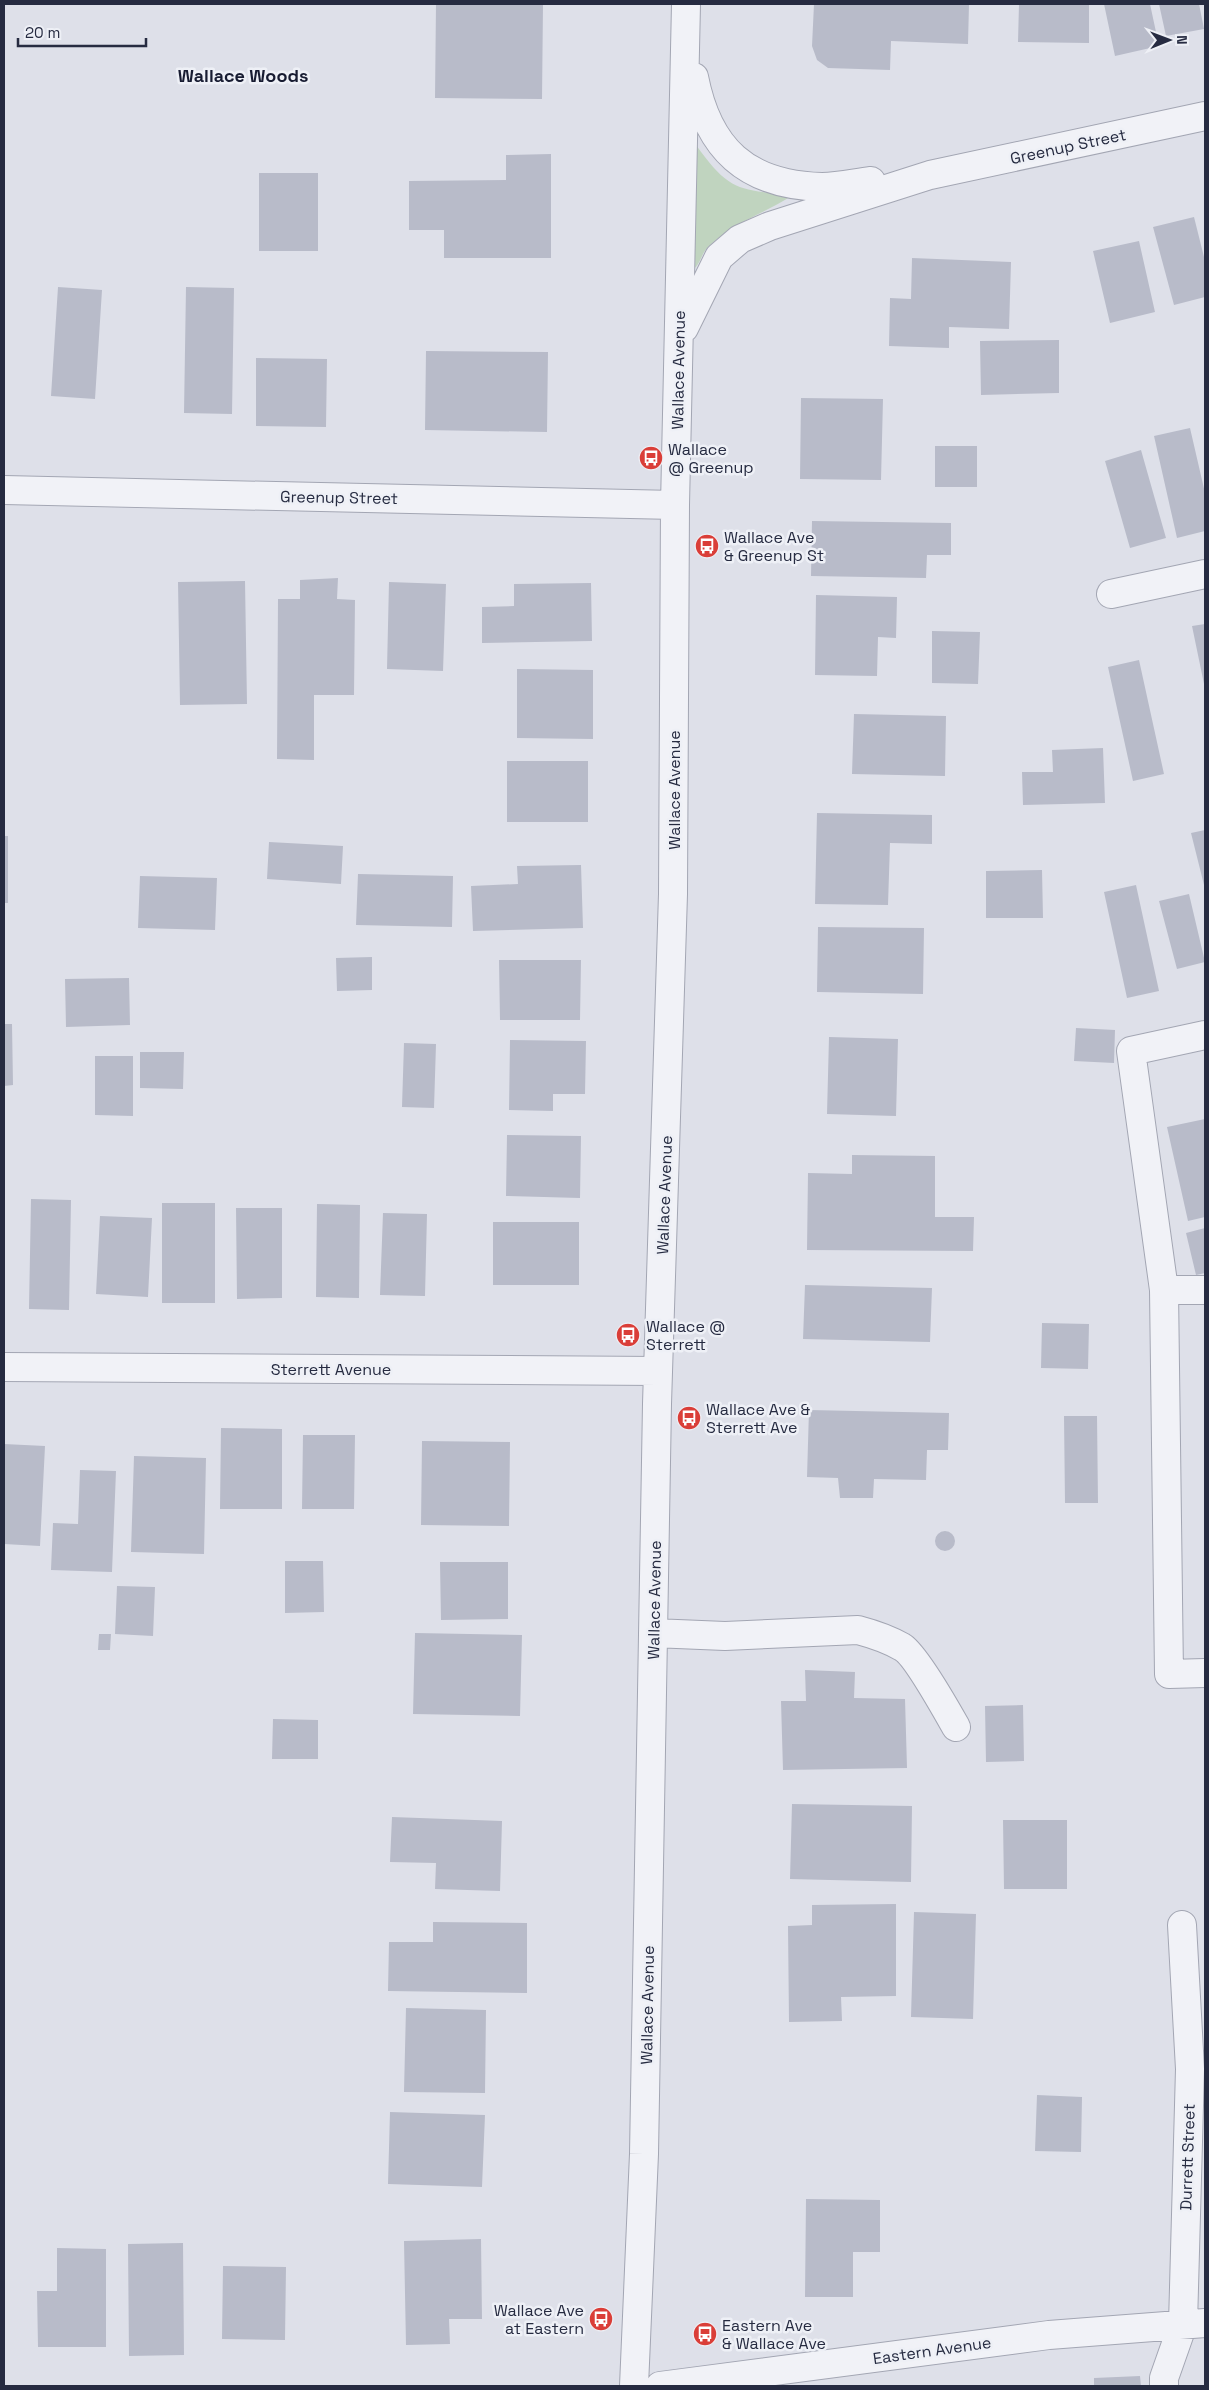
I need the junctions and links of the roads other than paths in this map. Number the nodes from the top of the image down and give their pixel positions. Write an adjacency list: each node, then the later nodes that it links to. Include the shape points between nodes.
1 (686, 4): 2 (street, Wallace Avenue)
2 (686, 31): 4 (street, via 700,105 718,142 757,174 822,186); 5 (street, Wallace Avenue)
3 (1205, 116): 4 (street, Greenup Street)
4 (930, 175): 5 (street, via 770,226 740,239 719,257)
5 (679, 339): 7 (street, Wallace Avenue)
6 (4, 490): 7 (street, Greenup Street)
7 (675, 505): 14 (street, Wallace Avenue, via 673,894)
8 (1205, 574): 9 (street)
9 (1111, 594)
10 (1205, 1035): 11 (street, via 1131,1051)
11 (1164, 1290): 12 (street); 16 (street, via 1168,1674)
12 (1205, 1290)
13 (4, 1367): 14 (street, Sterrett Avenue)
14 (658, 1371): 15 (street, Wallace Avenue)
15 (654, 1633): 17 (street, via 725,1636 858,1630 877,1635 904,1648); 20 (street, Wallace Avenue, via 644,2154)
16 (1205, 1673)
17 (956, 1727)
18 (1182, 1926): 19 (street, Durrett Street, via 1190,2069)
19 (1194, 2324): 21 (street, Eastern Avenue, via 1049,2335); 22 (street, Durrett Street, via 1164,2378)
20 (634, 2386)
21 (660, 2386)
22 (1164, 2386)

